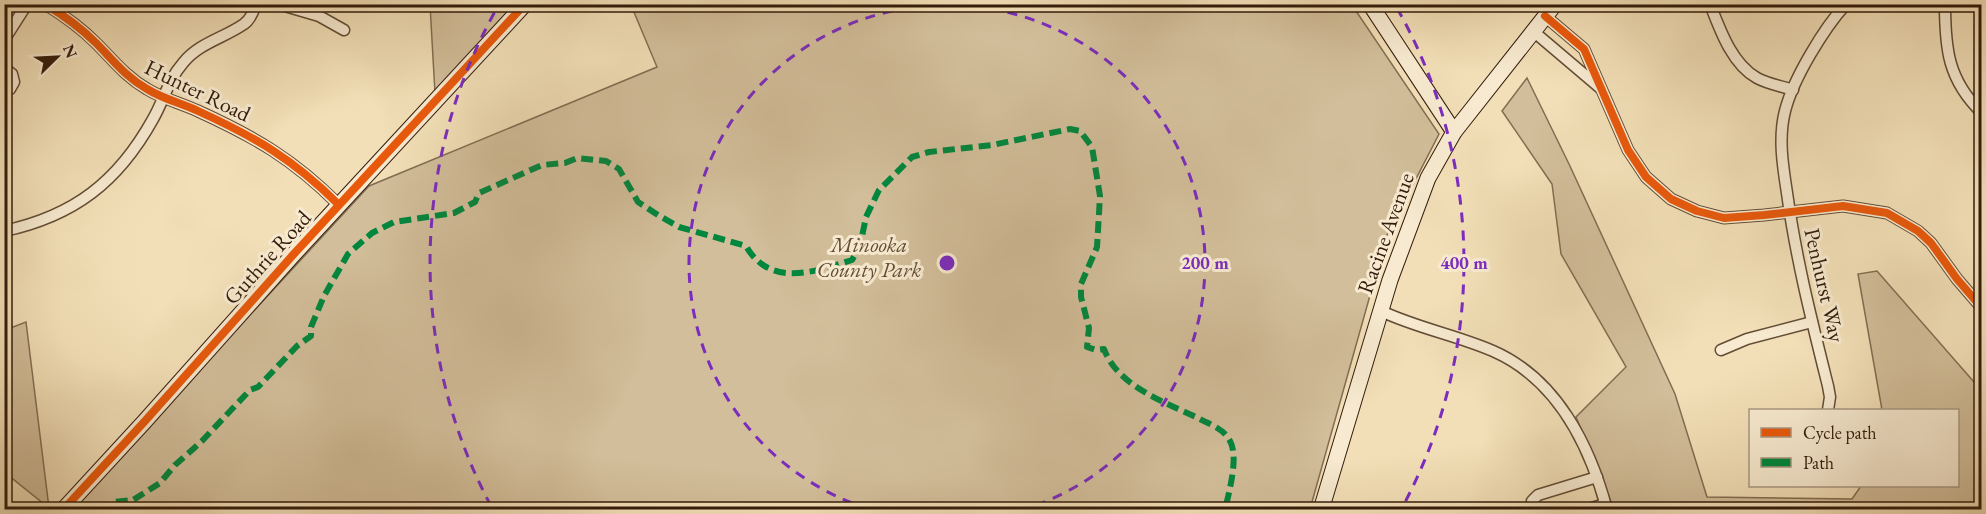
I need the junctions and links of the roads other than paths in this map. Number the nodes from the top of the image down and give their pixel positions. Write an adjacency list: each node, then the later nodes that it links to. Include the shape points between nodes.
1 (27, 4): 13 (street)
2 (45, 4): 18 (street, Hunter Road, via 96,42 123,73)
3 (256, 4): 18 (street, via 246,23 200,48 184,62)
4 (279, 4): 11 (street, via 319,16)
5 (525, 4): 21 (street, Guthrie Road)
6 (1370, 4): 20 (street)
7 (1710, 4): 16 (street, via 1728,45 1745,69)
8 (1846, 4): 16 (street, Penhurst Way)
9 (1946, 4): 19 (street, via 1945,33 1952,71)
10 (1550, 10): 12 (street, Racine Avenue); 15 (street, via 1584,50)
11 (344, 30)
12 (1533, 31): 15 (street); 20 (street, Racine Avenue)
13 (4, 40)
14 (4, 68): 17 (street, via 12,74 14,82)
15 (1599, 87): 22 (street, via 1636,164 1671,199 1724,218)
16 (1792, 90): 22 (street, Penhurst Way, via 1784,113 1781,153)
17 (4, 92)
18 (162, 97): 21 (street, Hunter Road, via 244,132 277,152); 23 (street, via 136,147 110,177 59,215)
19 (1982, 113)
20 (1454, 132): 25 (street, Racine Avenue, via 1428,178)
21 (338, 204): 31 (street, Guthrie Road)
22 (1788, 212): 24 (street, via 1844,206 1894,216 1931,243); 26 (street, Penhurst Way)
23 (4, 231)
24 (1982, 308)
25 (1381, 310): 29 (street, via 1494,352 1531,376 1572,422); 32 (street, Racine Avenue)
26 (1812, 322): 27 (street); 28 (street, Penhurst Way, via 1828,386)
27 (1720, 350)
28 (1828, 409)
29 (1597, 477): 30 (street); 33 (street, via 1538,495 1532,501)
30 (1606, 507): 34 (street)
31 (63, 510)
32 (1322, 510)
33 (1533, 510)
34 (1585, 510)

